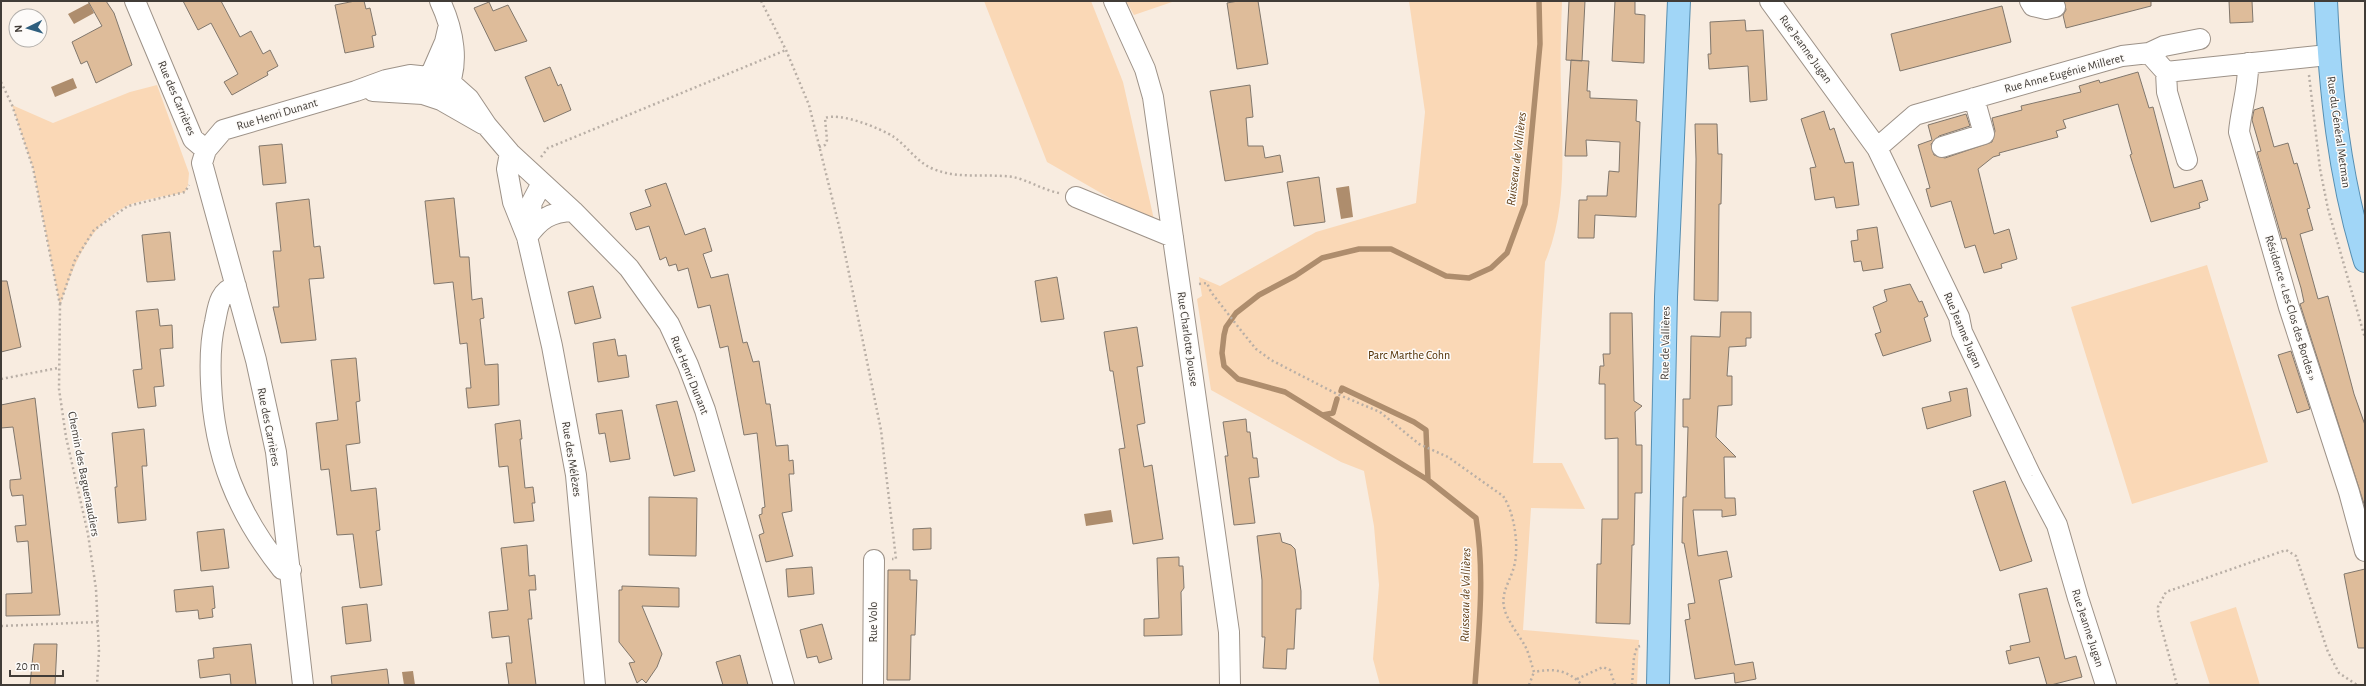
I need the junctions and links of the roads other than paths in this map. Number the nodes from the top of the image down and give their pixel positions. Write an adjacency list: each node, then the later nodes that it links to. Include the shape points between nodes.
1 (135, 1): 21 (street, Rue des Carrières, via 193,139)
2 (440, 1): 9 (street)
3 (1114, 1): 29 (street, Rue Charlotte Jousse, via 1144,69 1153,97)
4 (1679, 1): 40 (main road, Rue de Vallières, via 1666,297)
5 (1770, 1): 20 (street, Rue Jeanne Jugan)
6 (2030, 1): 8 (street, via 2033,6 2046,10)
7 (2326, 1): 12 (main road, Rue du Général Metman)
8 (2055, 7)
9 (449, 25): 15 (street, via 454,46); 16 (street)
10 (2200, 39): 11 (street, Rue Anne Eugénie Milleret, via 2164,46)
11 (2149, 53): 14 (street); 17 (street, Rue Anne Eugénie Milleret, via 2122,56)
12 (2328, 55): 13 (street); 27 (main road, Rue du Général Metman, via 2341,156)
13 (2248, 63): 14 (street); 32 (street, Résidence « Les Clos des Bordes », via 2249,79 2239,132 2289,306 2349,492)
14 (2166, 72): 23 (street, via 2167,92)
15 (451, 83): 16 (street, Rue Henri Dunant); 18 (street, Rue Henri Dunant, via 469,99)
16 (431, 90): 18 (street, Rue Henri Dunant); 21 (street, Rue Henri Dunant, via 410,75 386,80 356,92 222,130)
17 (1974, 98): 19 (street, via 1984,134); 20 (street, Rue Anne Eugénie Milleret, via 1915,115)
18 (487, 126): 22 (street, Rue Henri Dunant)
19 (1942, 147)
20 (1877, 148): 41 (street, Rue Jeanne Jugan, via 1959,316 1962,332 2031,476 2057,524)
21 (206, 150): 31 (street, Rue des Carrières, via 202,163)
22 (510, 153): 24 (street, Rue Henri Dunant); 28 (street, Rue des Mélèzes, via 507,169 513,202)
23 (2187, 160)
24 (536, 177): 26 (street, Rue Henri Dunant); 28 (street, Rue des Mélèzes)
25 (1076, 197): 29 (street)
26 (573, 211): 28 (street, via 548,214); 37 (street, Rue Henri Dunant, via 629,268 649,293 669,324 688,365 705,410)
27 (2360, 220): 30 (main road, Rue du Général Metman)
28 (527, 237): 36 (street, Rue des Mélèzes, via 552,346 576,475)
29 (1174, 238): 39 (street, Rue Charlotte Jousse, via 1229,632)
30 (2365, 261)
31 (236, 286): 34 (street, Rue des Carrières, via 256,360 276,452); 34 (street, via 228,288 220,298 214,326 210,356 212,414 222,462 243,513 282,569)
32 (2365, 551)
33 (874, 560): 38 (street, Rue Volo)
34 (291, 570): 35 (street, Rue des Carrières)
35 (303, 685)
36 (595, 685)
37 (784, 685)
38 (873, 685)
39 (1230, 685)
40 (1658, 685)
41 (2106, 685)

